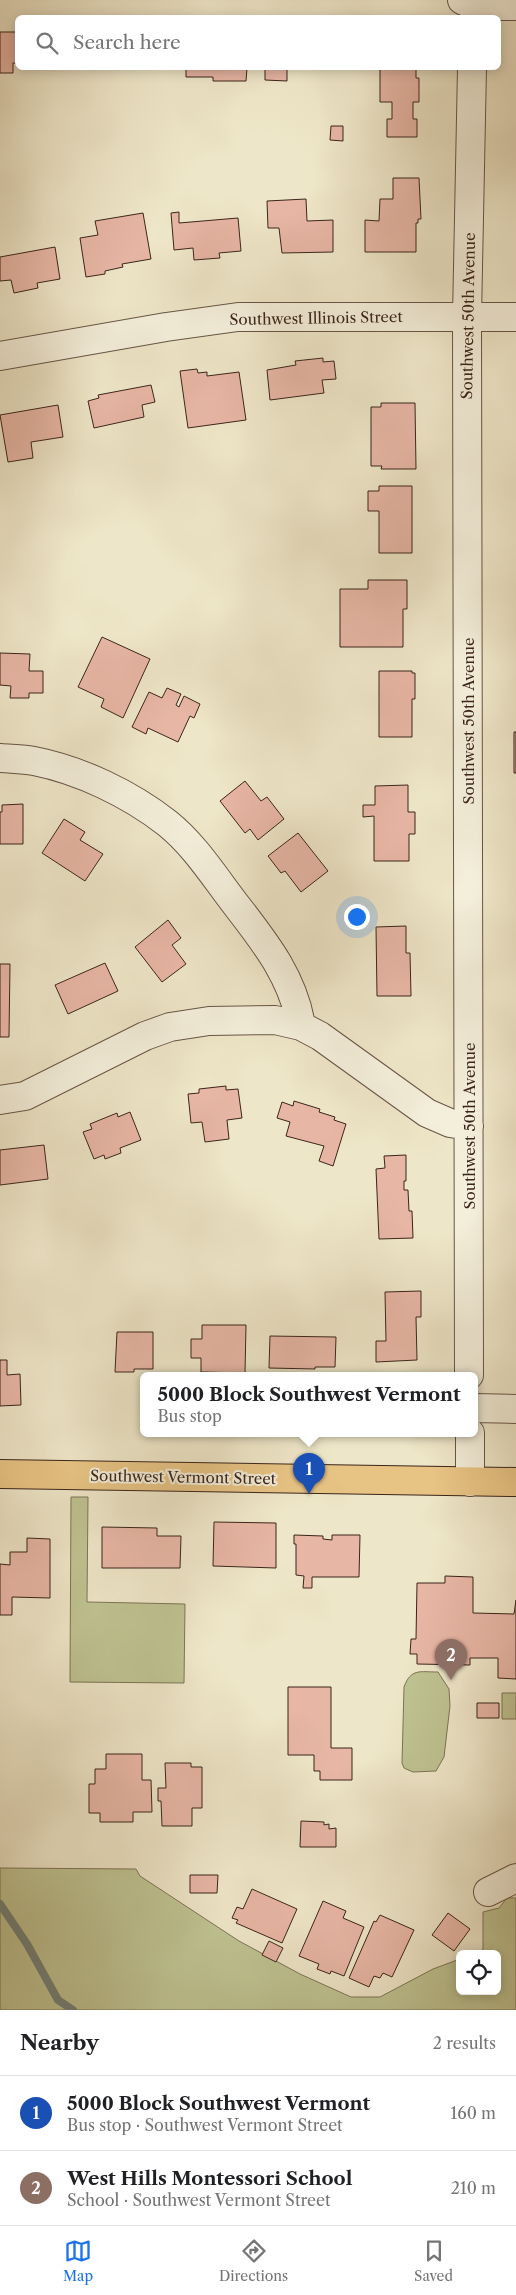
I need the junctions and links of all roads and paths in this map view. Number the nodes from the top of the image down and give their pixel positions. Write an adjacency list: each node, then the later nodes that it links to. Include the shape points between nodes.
1 (516, 6): 2 (street)
2 (470, 8)
3 (472, 70): 4 (street, Southwest 50th Avenue)
4 (466, 316): 5 (street, Southwest Illinois Street); 6 (street, Southwest Illinois Street, via 238,317); 10 (street, Southwest 50th Avenue)
5 (516, 317)
6 (0, 356)
7 (0, 758): 8 (street, via 64,769 133,800 168,824 191,848 271,950 298,1006)
8 (301, 1026): 9 (street, via 275,1020 254,1020 209,1021 170,1027 145,1036 25,1096); 10 (street, via 320,1036 427,1113 450,1123)
9 (0, 1100)
10 (469, 1126): 11 (street, Southwest 50th Avenue)
11 (470, 1372)
12 (478, 1408): 13 (street)
13 (516, 1408)
14 (470, 1437): 16 (street)
15 (0, 1474): 16 (main road, Southwest Vermont Street)
16 (470, 1482): 17 (main road, Southwest Vermont Street)
17 (516, 1482)
18 (516, 1878): 19 (street)
19 (488, 1892)

